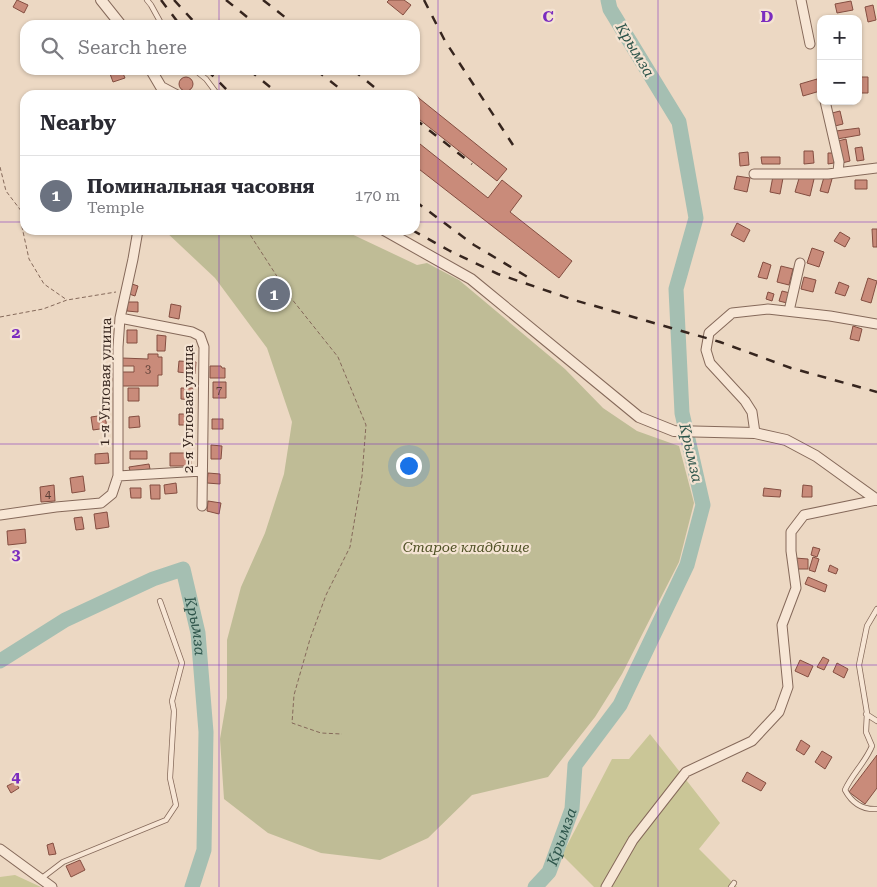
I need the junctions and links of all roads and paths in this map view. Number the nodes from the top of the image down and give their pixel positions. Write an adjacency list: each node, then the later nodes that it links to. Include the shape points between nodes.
1 (101, 0): 4 (street)
2 (147, 0): 5 (lane)
3 (801, 0): 6 (street)
4 (117, 20)
5 (160, 20)
6 (810, 44)
7 (153, 75): 9 (street)
8 (201, 75): 10 (lane)
9 (160, 90)
10 (214, 90)
11 (826, 105): 14 (street, via 839,162)
12 (0, 167): 16 (path, via 6,190)
13 (877, 168): 14 (street)
14 (838, 172): 15 (street)
15 (754, 174)
16 (20, 209)
17 (24, 235): 23 (path, via 29,259 44,284)
18 (137, 235): 22 (street, 1-я Угловая улица)
19 (250, 235): 38 (path, via 291,298 338,357 366,425 362,476 350,547 326,595 294,695 292,723 321,733)
20 (393, 235): 28 (street, via 471,279 640,417 674,431)
21 (800, 263): 24 (street)
22 (125, 291): 23 (path); 26 (street, 1-я Угловая улица)
23 (67, 300): 25 (path, via 43,309)
24 (789, 311): 27 (street); 28 (street, via 768,309 732,313 709,333 706,350 710,363 745,401 752,412)
25 (0, 317)
26 (120, 318): 29 (street, 2-я Угловая улица, via 200,336 204,347); 30 (street, 1-я Угловая улица)
27 (877, 324)
28 (755, 433): 31 (street, via 786,440 809,452)
29 (202, 471): 30 (street); 32 (street, 2-я Угловая улица)
30 (118, 476): 33 (street, via 112,494 102,503)
31 (877, 500): 43 (street, via 804,515 790,532 796,588 782,625 788,687 779,712 752,741 686,772 633,840)
32 (202, 506)
33 (0, 514)
34 (160, 601): 41 (lane, via 182,663 172,701 170,778 176,805 166,820 63,862)
35 (877, 609): 36 (lane, via 867,626 859,665)
36 (866, 714): 37 (lane); 39 (lane, via 866,732 872,746 845,790 851,800 866,810)
37 (877, 721)
38 (342, 734)
39 (877, 809)
40 (0, 849): 41 (street)
41 (40, 879): 42 (street)
42 (52, 887)
43 (606, 887)

